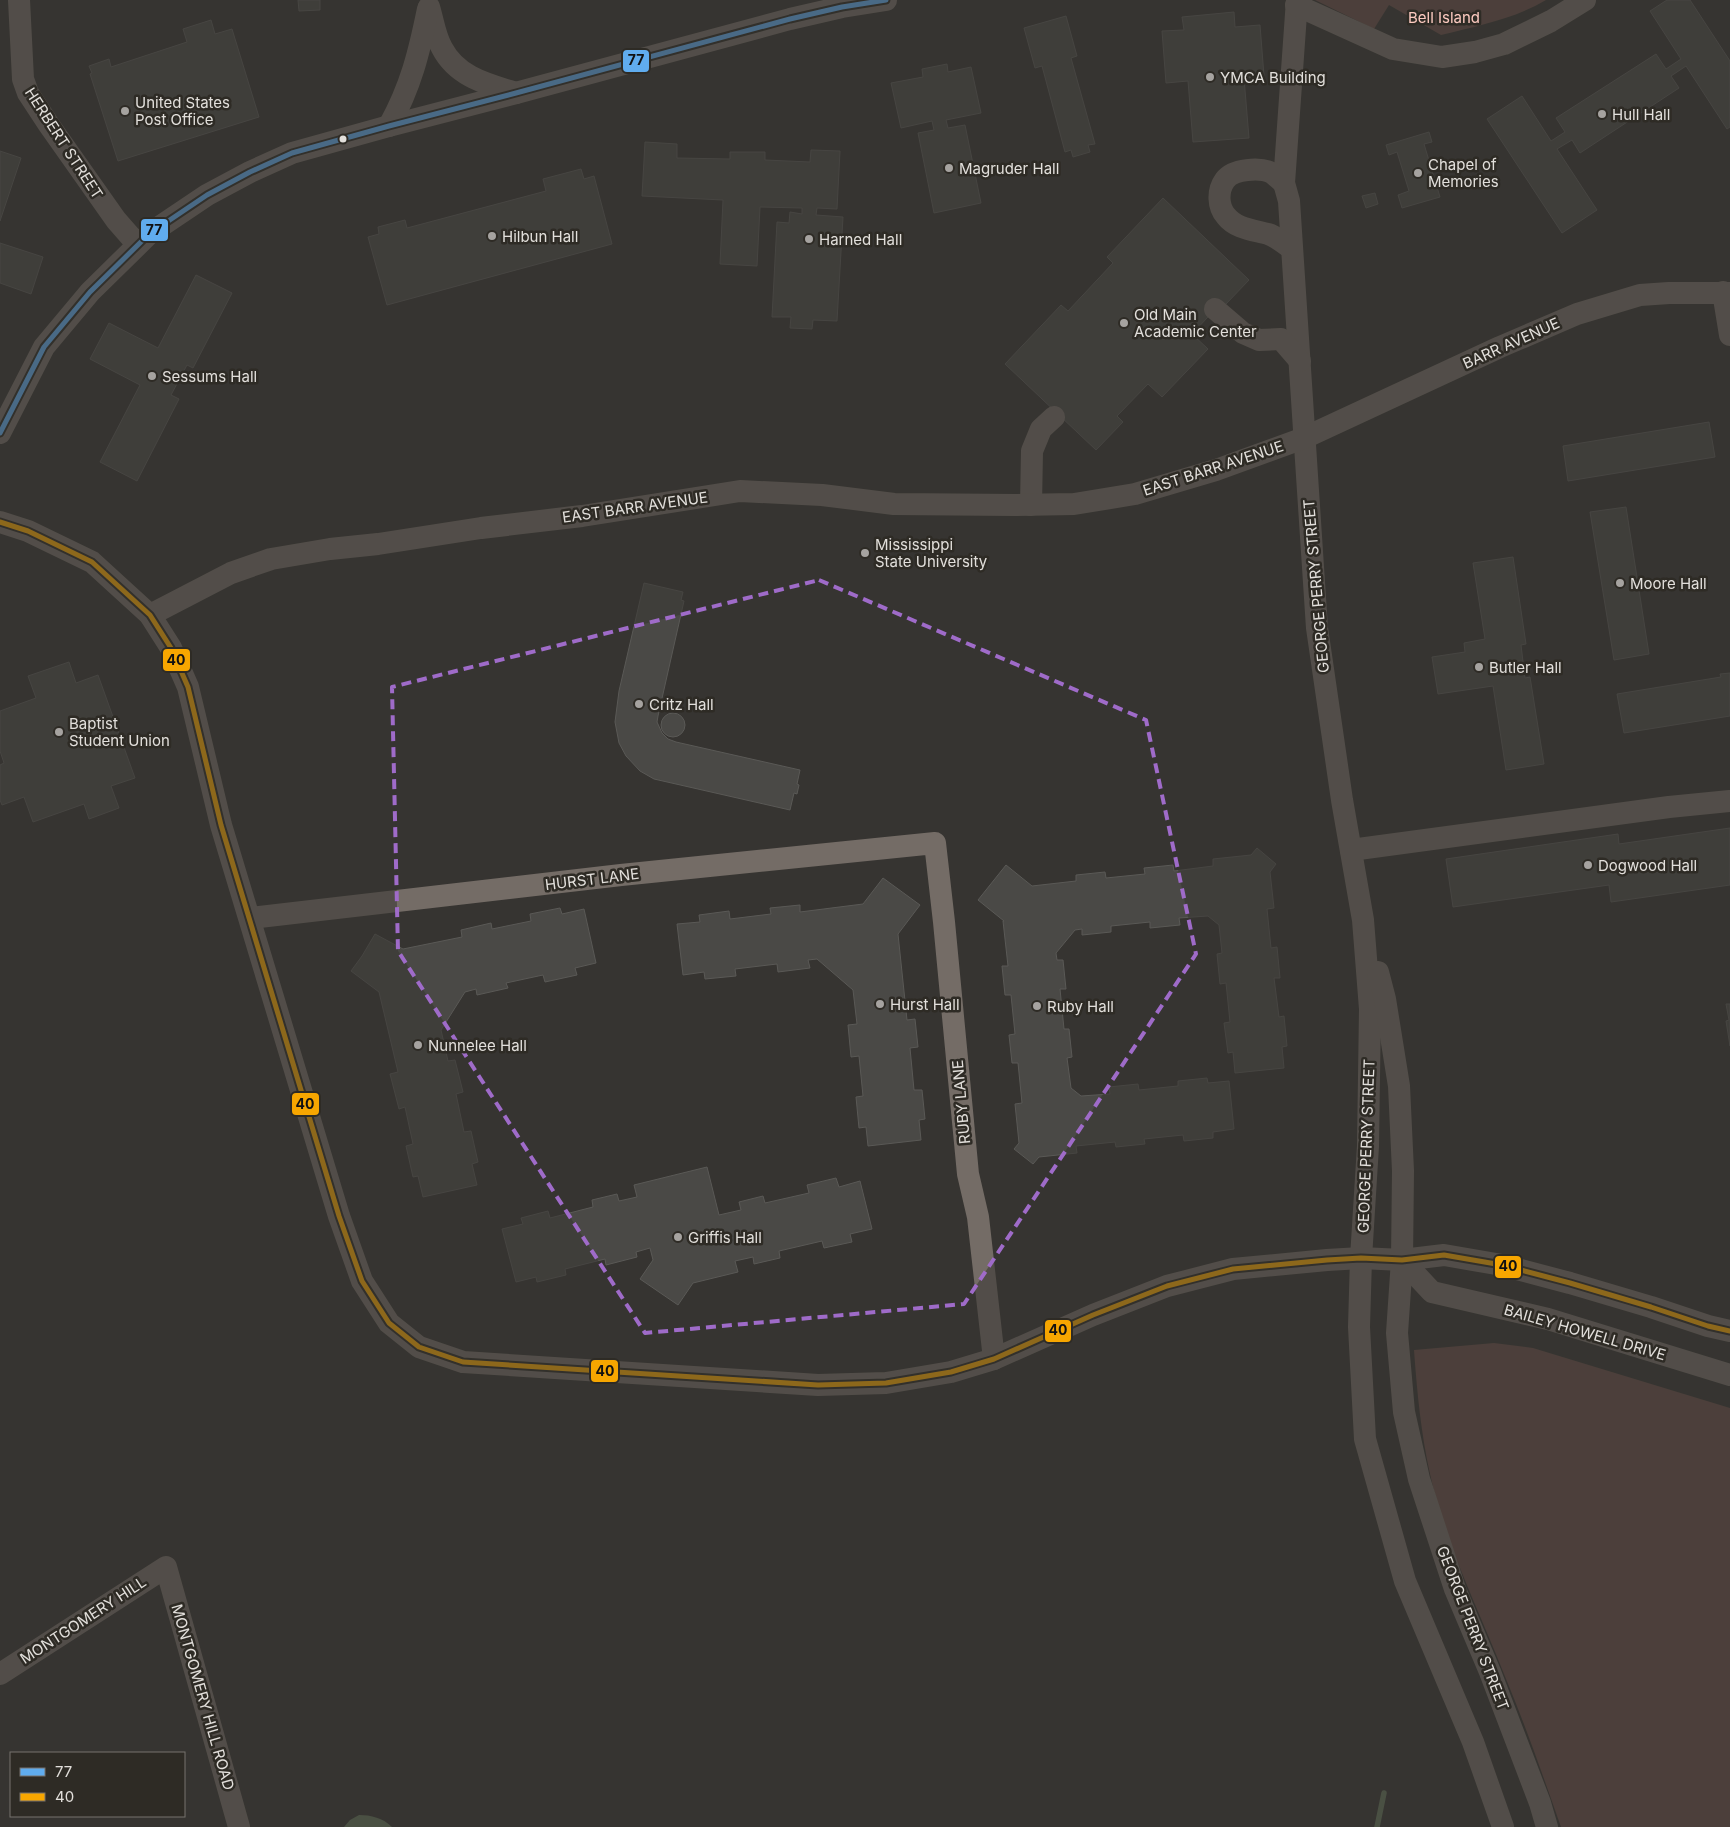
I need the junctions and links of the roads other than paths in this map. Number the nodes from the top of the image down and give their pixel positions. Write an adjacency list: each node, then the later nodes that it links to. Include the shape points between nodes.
1 (19, 0): 9 (street, HERBERT STREET, via 23,79 28,93 111,214)
2 (886, 0): 6 (street, via 790,19)
3 (1585, 0): 4 (street, via 1504,44 1442,57 1393,50)
4 (1296, 2): 8 (street, GEORGE PERRY STREET)
5 (429, 4): 6 (street, via 441,47 460,70 477,81); 7 (street, via 418,57 403,100)
6 (516, 94): 7 (street)
7 (389, 126): 9 (street, via 292,153 250,172 207,195)
8 (1284, 183): 10 (street, GEORGE PERRY STREET, via 1289,201); 10 (street, via 1271,173 1245,171 1234,174 1225,180 1220,192 1220,206 1226,217 1237,224 1270,234)
9 (137, 244): 16 (street, via 90,292 44,347)
10 (1291, 248): 14 (street, GEORGE PERRY STREET)
11 (1726, 292): 13 (street); 17 (street, BARR AVENUE, via 1640,295 1577,314)
12 (1216, 309): 14 (street, via 1243,333 1260,340 1281,339)
13 (1730, 335)
14 (1300, 361): 17 (street, GEORGE PERRY STREET)
15 (1054, 417): 18 (street, via 1042,429 1032,451)
16 (0, 432)
17 (1304, 438): 18 (street, EAST BARR AVENUE, via 1216,470 1135,494 1074,504); 23 (street, GEORGE PERRY STREET, via 1317,628)
18 (1031, 505): 20 (street, EAST BARR AVENUE, via 894,504 822,495 740,492 271,559 230,573)
19 (0, 522): 20 (street, via 28,530 92,562)
20 (150, 615): 24 (street, via 171,648 188,688 220,819)
21 (1730, 801): 23 (street)
22 (935, 843): 24 (street, HURST LANE); 29 (street, RUBY LANE, via 968,1174 978,1217)
23 (1351, 850): 25 (street, GEORGE PERRY STREET)
24 (251, 918): 29 (street, via 339,1216 362,1281 389,1323 419,1346 463,1362 818,1385 886,1383 951,1372)
25 (1363, 920): 26 (street, GEORGE PERRY STREET, via 1370,1010 1368,1146); 27 (street, GEORGE PERRY STREET, via 1385,999 1399,1086 1403,1171)
26 (1361, 1258): 27 (street); 29 (street, via 1273,1264 1167,1286); 34 (street, GEORGE PERRY STREET, via 1359,1327 1365,1439 1404,1581 1473,1742)
27 (1402, 1260): 28 (street, via 1444,1255 1502,1265); 30 (street, BAILEY HOWELL DRIVE, via 1432,1292 1548,1318); 35 (street, GEORGE PERRY STREET, via 1398,1341 1404,1412 1419,1479 1455,1589 1490,1672)
28 (1730, 1331)
29 (994, 1358)
30 (1730, 1375)
31 (166, 1567): 32 (street, MONTGOMERY HILL); 33 (street, MONTGOMERY HILL ROAD)
32 (0, 1674)
33 (239, 1827)
34 (1503, 1827)
35 (1547, 1827)

